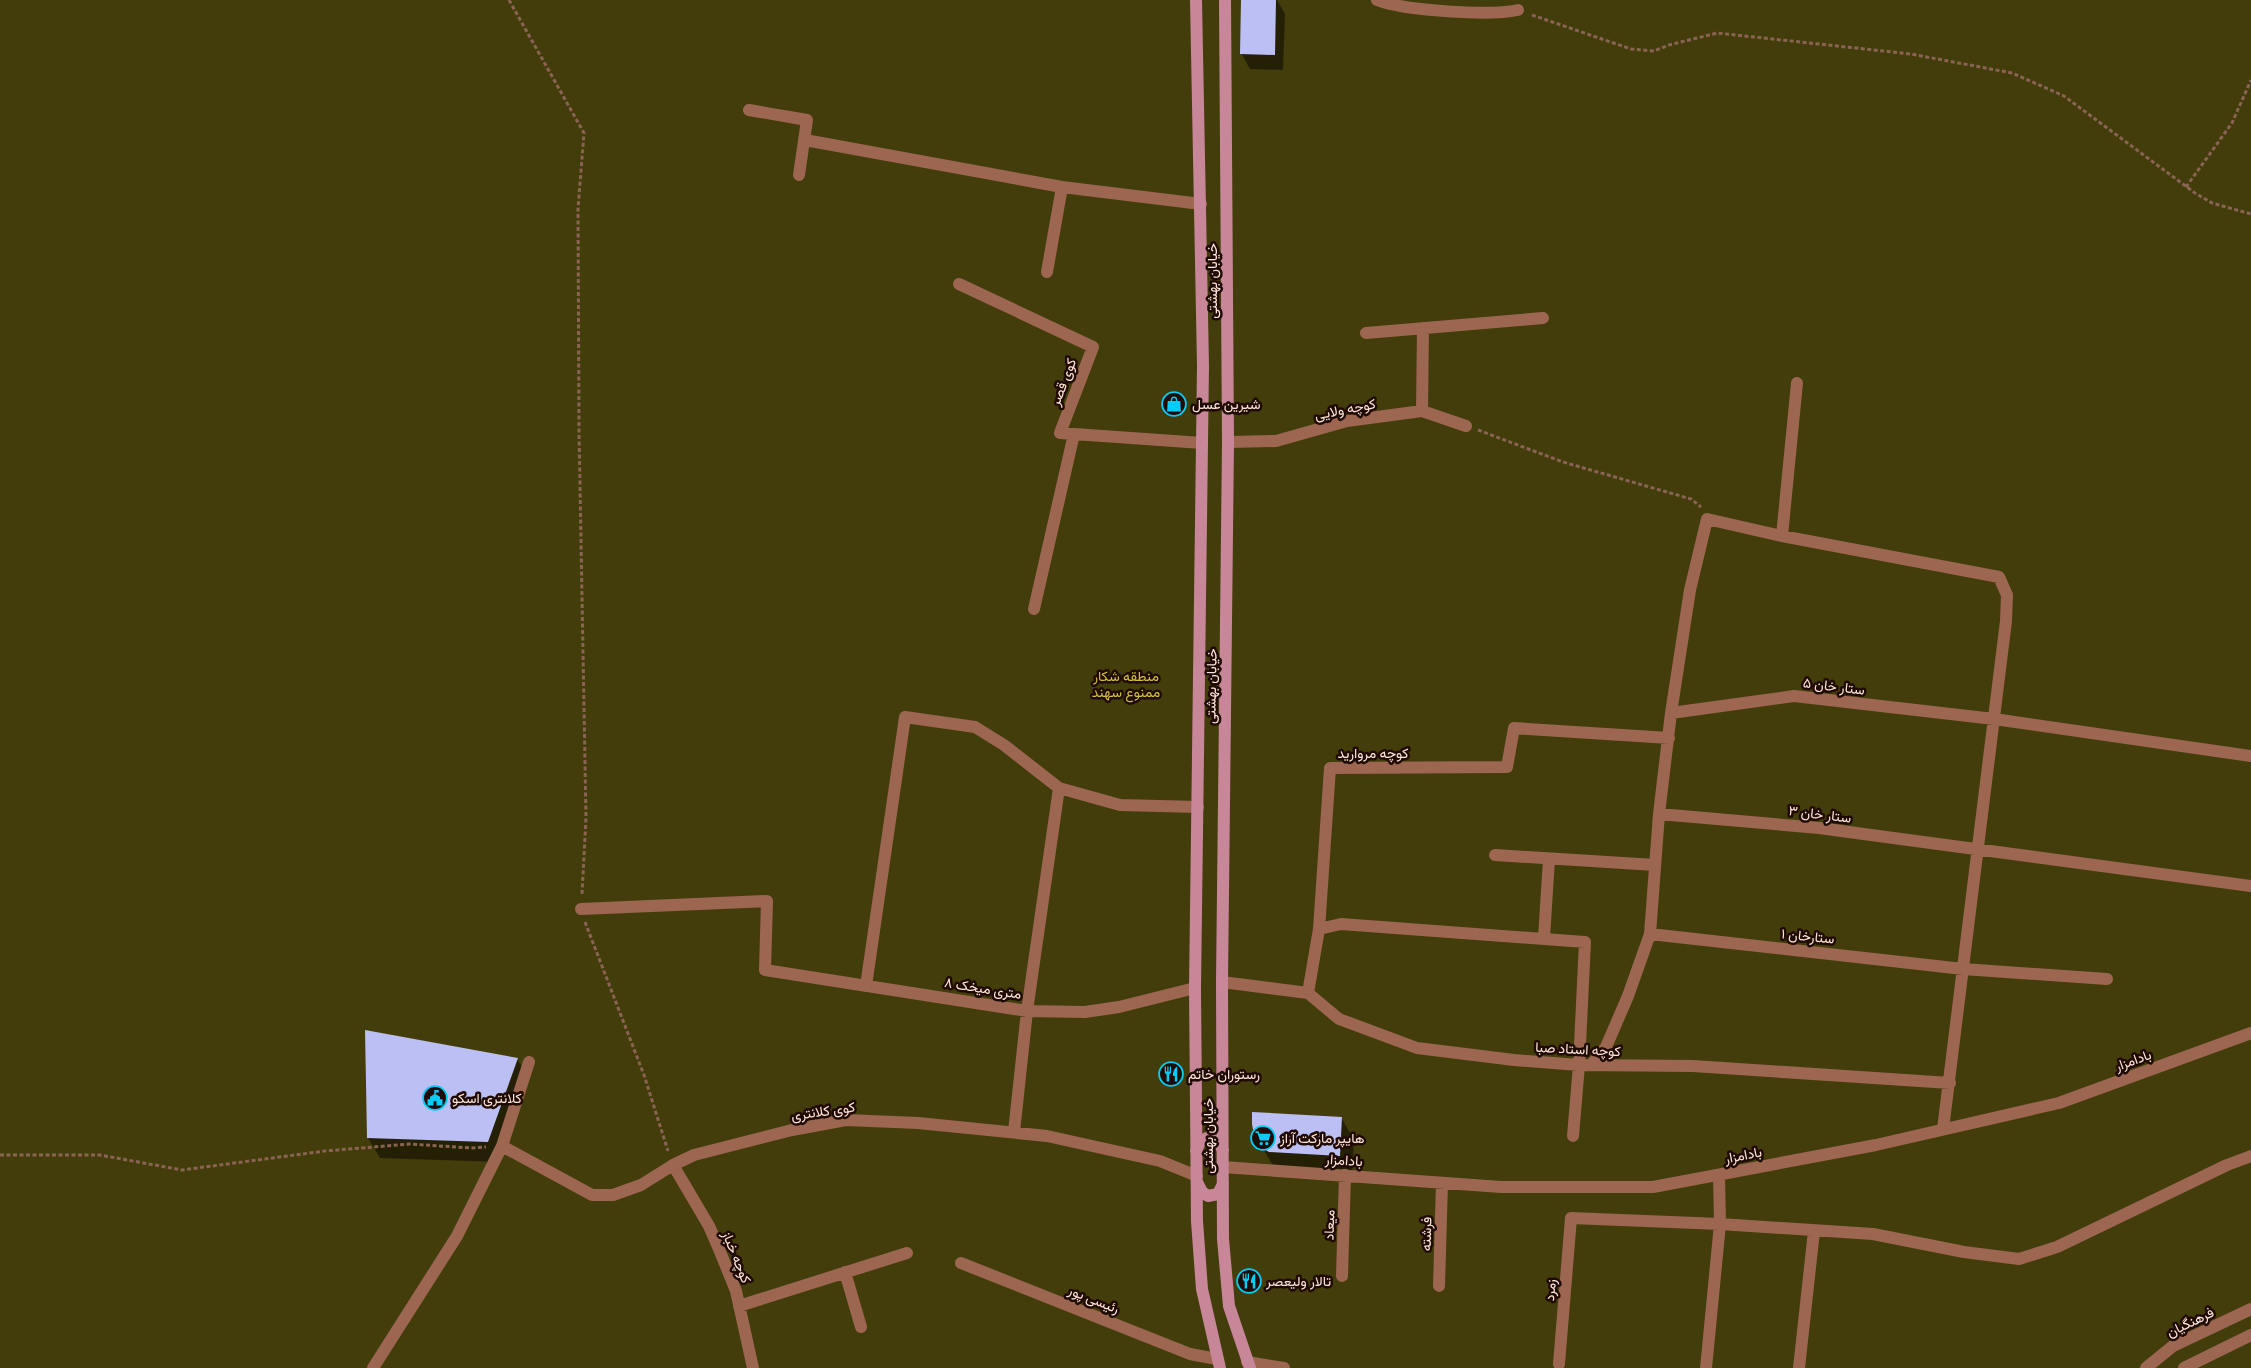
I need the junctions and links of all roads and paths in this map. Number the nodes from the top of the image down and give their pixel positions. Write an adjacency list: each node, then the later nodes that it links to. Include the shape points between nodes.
1 (509, 0): 41 (path, via 584,133 578,209 586,818)
2 (1196, 0): 13 (main road, خیابان بهشتی)
3 (1225, 0): 24 (main road, خیابان بهشتی)
4 (1377, 0): 5 (street)
5 (1423, 5): 6 (street, via 1502,14)
6 (1518, 10): 12 (path, via 1631,49 1654,51 1716,33 1911,54 2012,73 2064,96)
7 (2251, 80): 12 (path, via 2232,123)
8 (749, 110): 9 (street, via 808,120)
9 (805, 140): 10 (street); 11 (street)
10 (799, 175)
11 (1062, 187): 13 (street); 15 (street)
12 (2186, 187): 14 (path, via 2212,203)
13 (1201, 204): 25 (main road, خیابان بهشتی)
14 (2251, 214)
15 (1047, 272)
16 (959, 284): 23 (street, کوی قصر, via 1093,347 1060,433)
17 (1542, 318): 18 (street)
18 (1423, 328): 19 (street); 21 (street)
19 (1366, 333)
20 (1797, 383): 27 (street)
21 (1422, 411): 22 (street, کوچه ولایی); 24 (street, کوچه ولایی, via 1347,421 1276,441)
22 (1466, 426): 26 (path, via 1563,462 1691,499 1701,507)
23 (1074, 434): 25 (street); 28 (street)
24 (1228, 442): 47 (main road, خیابان بهشتی)
25 (1202, 443): 34 (main road, خیابان بهشتی)
26 (1707, 519): 27 (street); 29 (street, via 1690,590)
27 (1782, 536): 30 (street, via 1999,576 2007,595)
28 (1034, 609)
29 (1671, 713): 30 (street, ستار خان ۵, via 1794,696); 31 (street)
30 (1994, 719): 32 (street, ستار خان ۵); 36 (street)
31 (1669, 738): 35 (street); 42 (street, کوچه مروارید, via 1514,728 1507,767 1330,768)
32 (2251, 756)
33 (1059, 788): 34 (street, via 1120,805); 48 (street, via 1004,745 974,727 905,717); 51 (street)
34 (1198, 807): 49 (main road, خیابان بهشتی)
35 (1659, 814): 36 (street, ستار خان ۳, via 1819,828); 39 (street)
36 (1978, 851): 40 (street, ستار خان ۳); 45 (street)
37 (1495, 855): 38 (street)
38 (1549, 859): 39 (street); 44 (street)
39 (1655, 866): 43 (street)
40 (2251, 886)
41 (581, 909): 48 (street, ۸ متری میخک, via 767,901 765,970); 64 (path, via 644,1075)
42 (1319, 929): 44 (street, via 1342,924); 50 (street)
43 (1650, 934): 45 (street, ستارخان ۱); 54 (street, via 1606,1046)
44 (1544, 938): 54 (street, via 1585,942)
45 (1963, 969): 46 (street, ستارخان ۱); 55 (street)
46 (2107, 979)
47 (1222, 982): 50 (street); 60 (main road, خیابان بهشتی)
48 (866, 986): 51 (street, ۸ متری میخک)
49 (1195, 988): 51 (street, ۸ متری میخک, via 1085,1012); 61 (main road, خیابان بهشتی)
50 (1308, 993): 54 (street, کوچه استاد صبا, via 1339,1019 1417,1048)
51 (1027, 1010): 57 (street)
52 (2251, 1033): 56 (street, بادامزار, via 2059,1103)
53 (529, 1062): 59 (street)
54 (1585, 1065): 55 (street, کوچه استاد صبا, via 1693,1066); 58 (street)
55 (1950, 1083): 56 (street)
56 (1943, 1129): 67 (street, بادامزار)
57 (1014, 1132): 64 (street, کوی کلانتری, via 846,1120 734,1144 694,1155); 68 (street, کوی کلانتری, via 1047,1136 1160,1161)
58 (1573, 1136)
59 (502, 1146): 62 (path, via 471,1148 410,1144 325,1151 182,1170 100,1155); 64 (street, کوی کلانتری, via 592,1196 613,1195 642,1185); 85 (street, via 456,1236)
60 (1223, 1150): 61 (main road, via 1218,1142 1207,1138 1200,1142); 65 (main road, خیابان بهشتی)
61 (1196, 1151): 68 (main road, خیابان بهشتی)
62 (0, 1155)
63 (2251, 1156): 72 (street, via 2057,1247 2019,1259 1873,1234)
64 (673, 1165): 78 (street, کوچه خباز, via 709,1226)
65 (1223, 1167): 66 (street, بادامزار); 70 (main road, خیابان بهشتی)
66 (1345, 1175): 69 (street, بادامزار); 76 (street, میعاد)
67 (1719, 1175): 69 (street, بادامزار, via 1653,1188 1501,1187); 71 (street)
68 (1197, 1179): 70 (main road, via 1202,1192 1208,1196 1218,1194); 82 (main road, خیابان بهشتی, via 1202,1288)
69 (1442, 1183): 77 (street, فرشته)
70 (1223, 1184): 84 (main road, خیابان بهشتی, via 1223,1239 1229,1306)
71 (1720, 1224): 72 (street); 83 (street, زمرد, via 1572,1218); 88 (street)
72 (1814, 1230): 89 (street)
73 (907, 1253): 75 (street)
74 (961, 1263): 82 (street, رئیسی پور)
75 (845, 1272): 78 (street); 80 (street)
76 (1342, 1276)
77 (1440, 1286)
78 (739, 1306): 86 (street, کوچه خباز)
79 (2251, 1309): 90 (street, فرهنگیان, via 2173,1346)
80 (861, 1327)
81 (2251, 1335): 91 (street)
82 (1218, 1364)
83 (1559, 1364)
84 (1248, 1365): 87 (street)
85 (373, 1368)
86 (753, 1368)
87 (1284, 1368)
88 (1706, 1368)
89 (1799, 1368)
90 (2146, 1368)
91 (2184, 1368)

